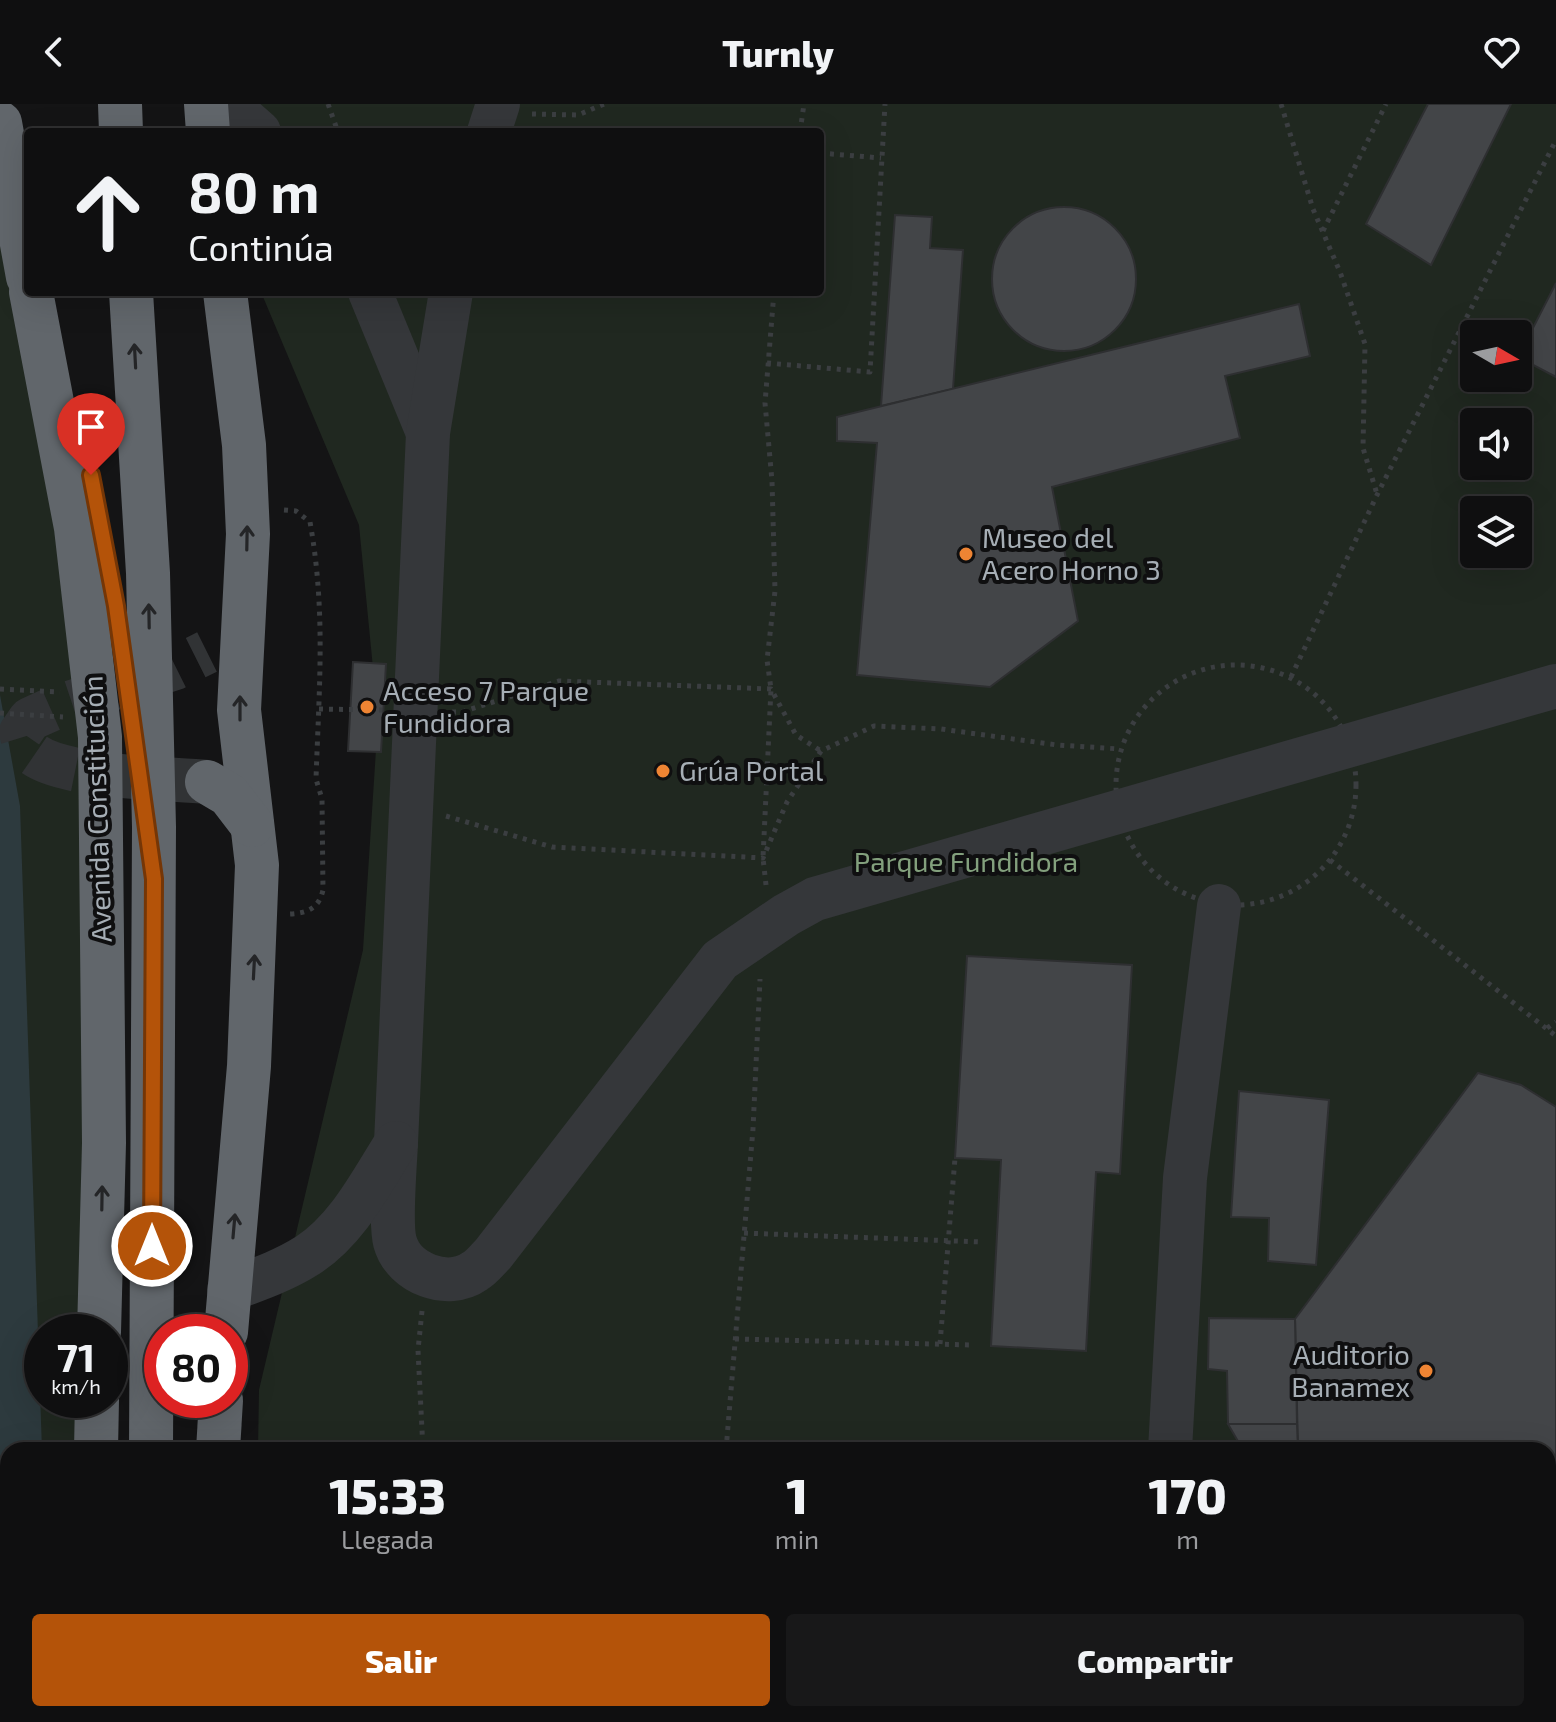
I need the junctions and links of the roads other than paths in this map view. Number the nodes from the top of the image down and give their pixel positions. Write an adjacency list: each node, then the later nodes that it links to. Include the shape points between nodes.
1 (120, 104): 5 (highway)
2 (206, 104): 6 (highway)
3 (227, 104): 7 (street)
4 (0, 123): 8 (highway)
5 (121, 128)
6 (208, 128)
7 (254, 128)
8 (23, 239)
9 (32, 296): 25 (highway, Avenida Constitución, one-way to 9, via 104,1143 100,737 76,528)
10 (40, 296): 21 (highway, via 98,504)
11 (131, 296): 21 (highway, Avenida Constitución, one-way to 11, via 148,573)
12 (225, 296): 16 (highway, one-way to 12, via 244,445)
13 (372, 296): 15 (street)
14 (450, 296): 15 (street)
15 (428, 433): 23 (street)
16 (245, 616): 17 (highway); 20 (highway, one-way to 16, via 239,710)
17 (207, 652)
18 (1556, 686): 23 (street, via 815,899 720,960 474,1272 449,1281 407,1264 395,1242)
19 (207, 782): 20 (highway, via 229,795)
20 (252, 825): 24 (highway, one-way to 20, via 257,912)
21 (154, 879): 29 (highway, Avenida Constitución)
22 (1219, 906): 31 (street, via 1185,1178)
23 (396, 1143): 24 (street, via 344,1223 311,1254)
24 (227, 1311)
25 (99, 1314)
26 (97, 1418): 28 (highway)
27 (220, 1418): 30 (highway)
28 (96, 1442)
29 (151, 1442)
30 (218, 1442)
31 (1170, 1442)

